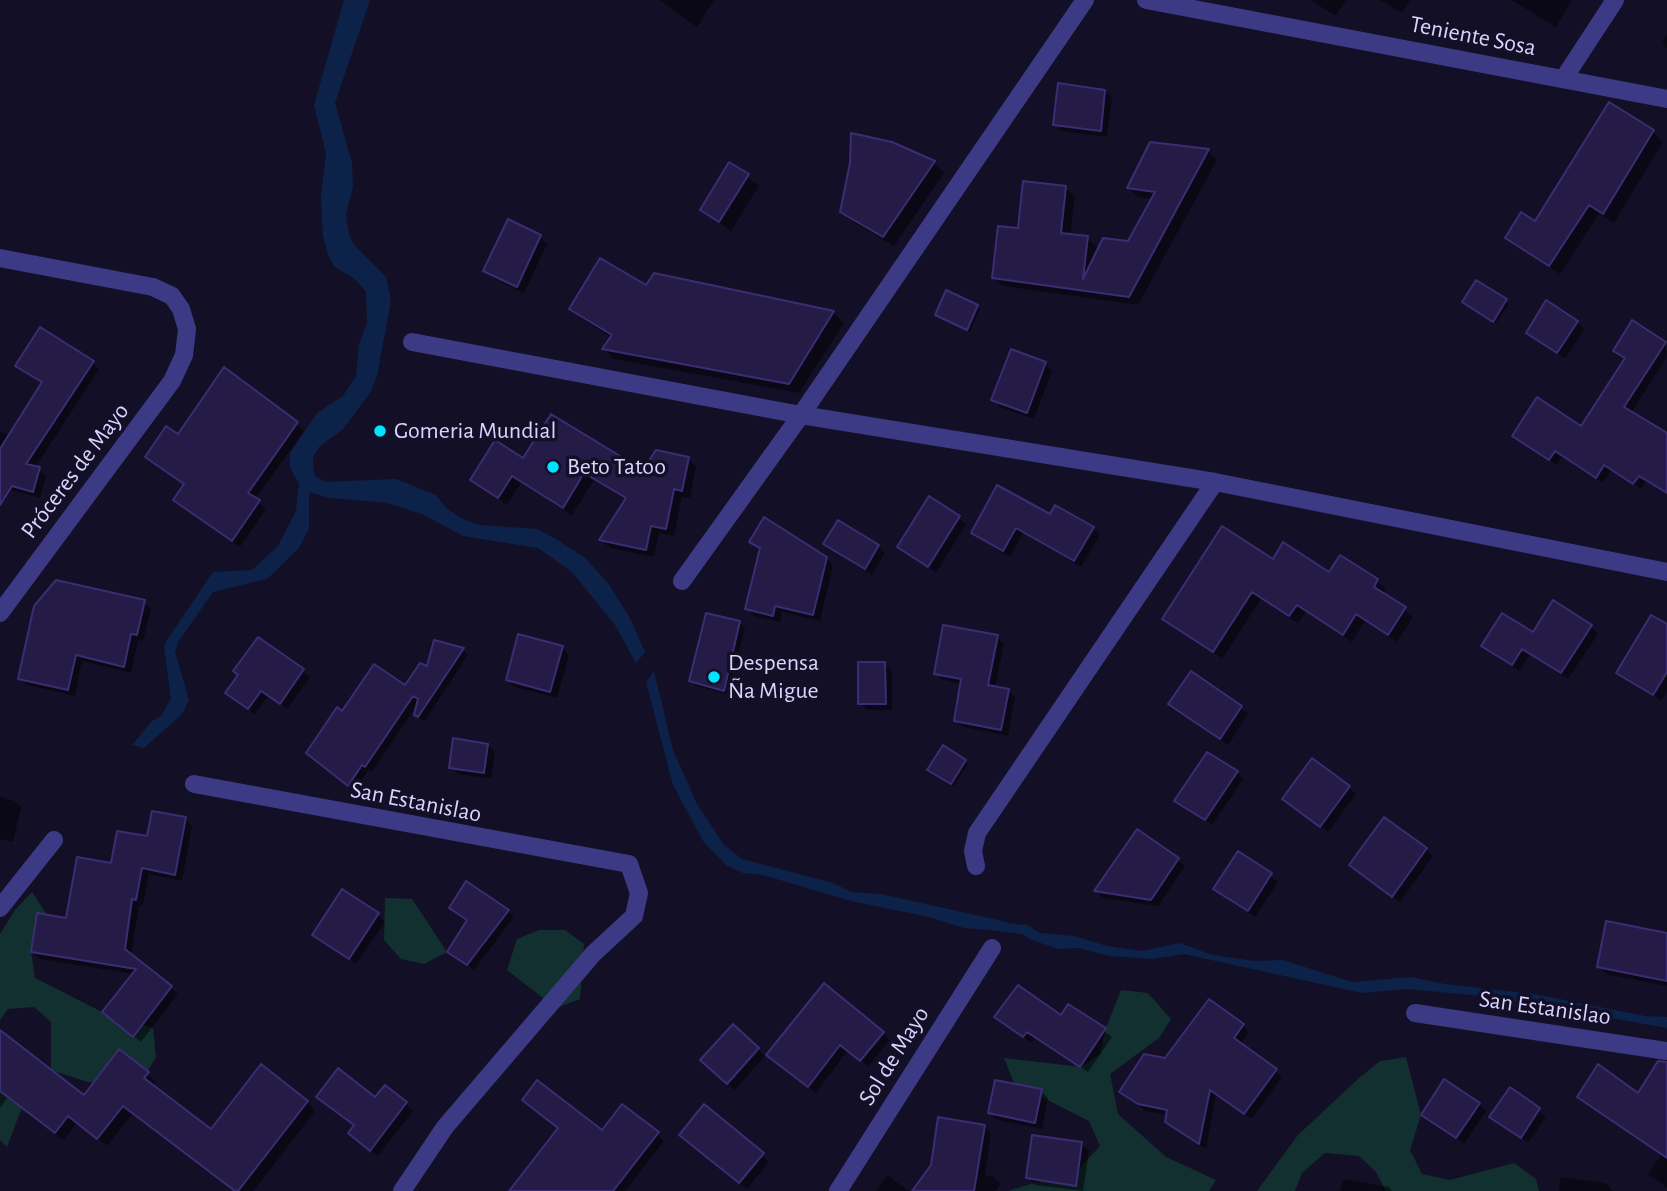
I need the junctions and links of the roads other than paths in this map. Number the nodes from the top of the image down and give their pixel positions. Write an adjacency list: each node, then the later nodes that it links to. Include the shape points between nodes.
1 (1085, 0): 8 (street)
2 (1146, 0): 4 (street, Teniente Sosa)
3 (1615, 0): 4 (street)
4 (1564, 78): 5 (street, Teniente Sosa)
5 (1667, 99)
6 (0, 258): 12 (street, Próceres de Mayo, via 153,287 172,296 187,330 184,355 173,380)
7 (412, 342): 8 (street)
8 (801, 415): 9 (street); 11 (street)
9 (1215, 482): 10 (street); 15 (street, via 976,833)
10 (1667, 572)
11 (682, 581)
12 (0, 613)
13 (194, 784): 20 (street, San Estanislao, via 629,864 639,893 634,916 593,954 445,1127)
14 (54, 840): 16 (street)
15 (976, 866)
16 (0, 908)
17 (992, 948): 21 (street, Sol de Mayo)
18 (1415, 1013): 19 (street, San Estanislao)
19 (1667, 1051)
20 (402, 1191)
21 (838, 1191)

